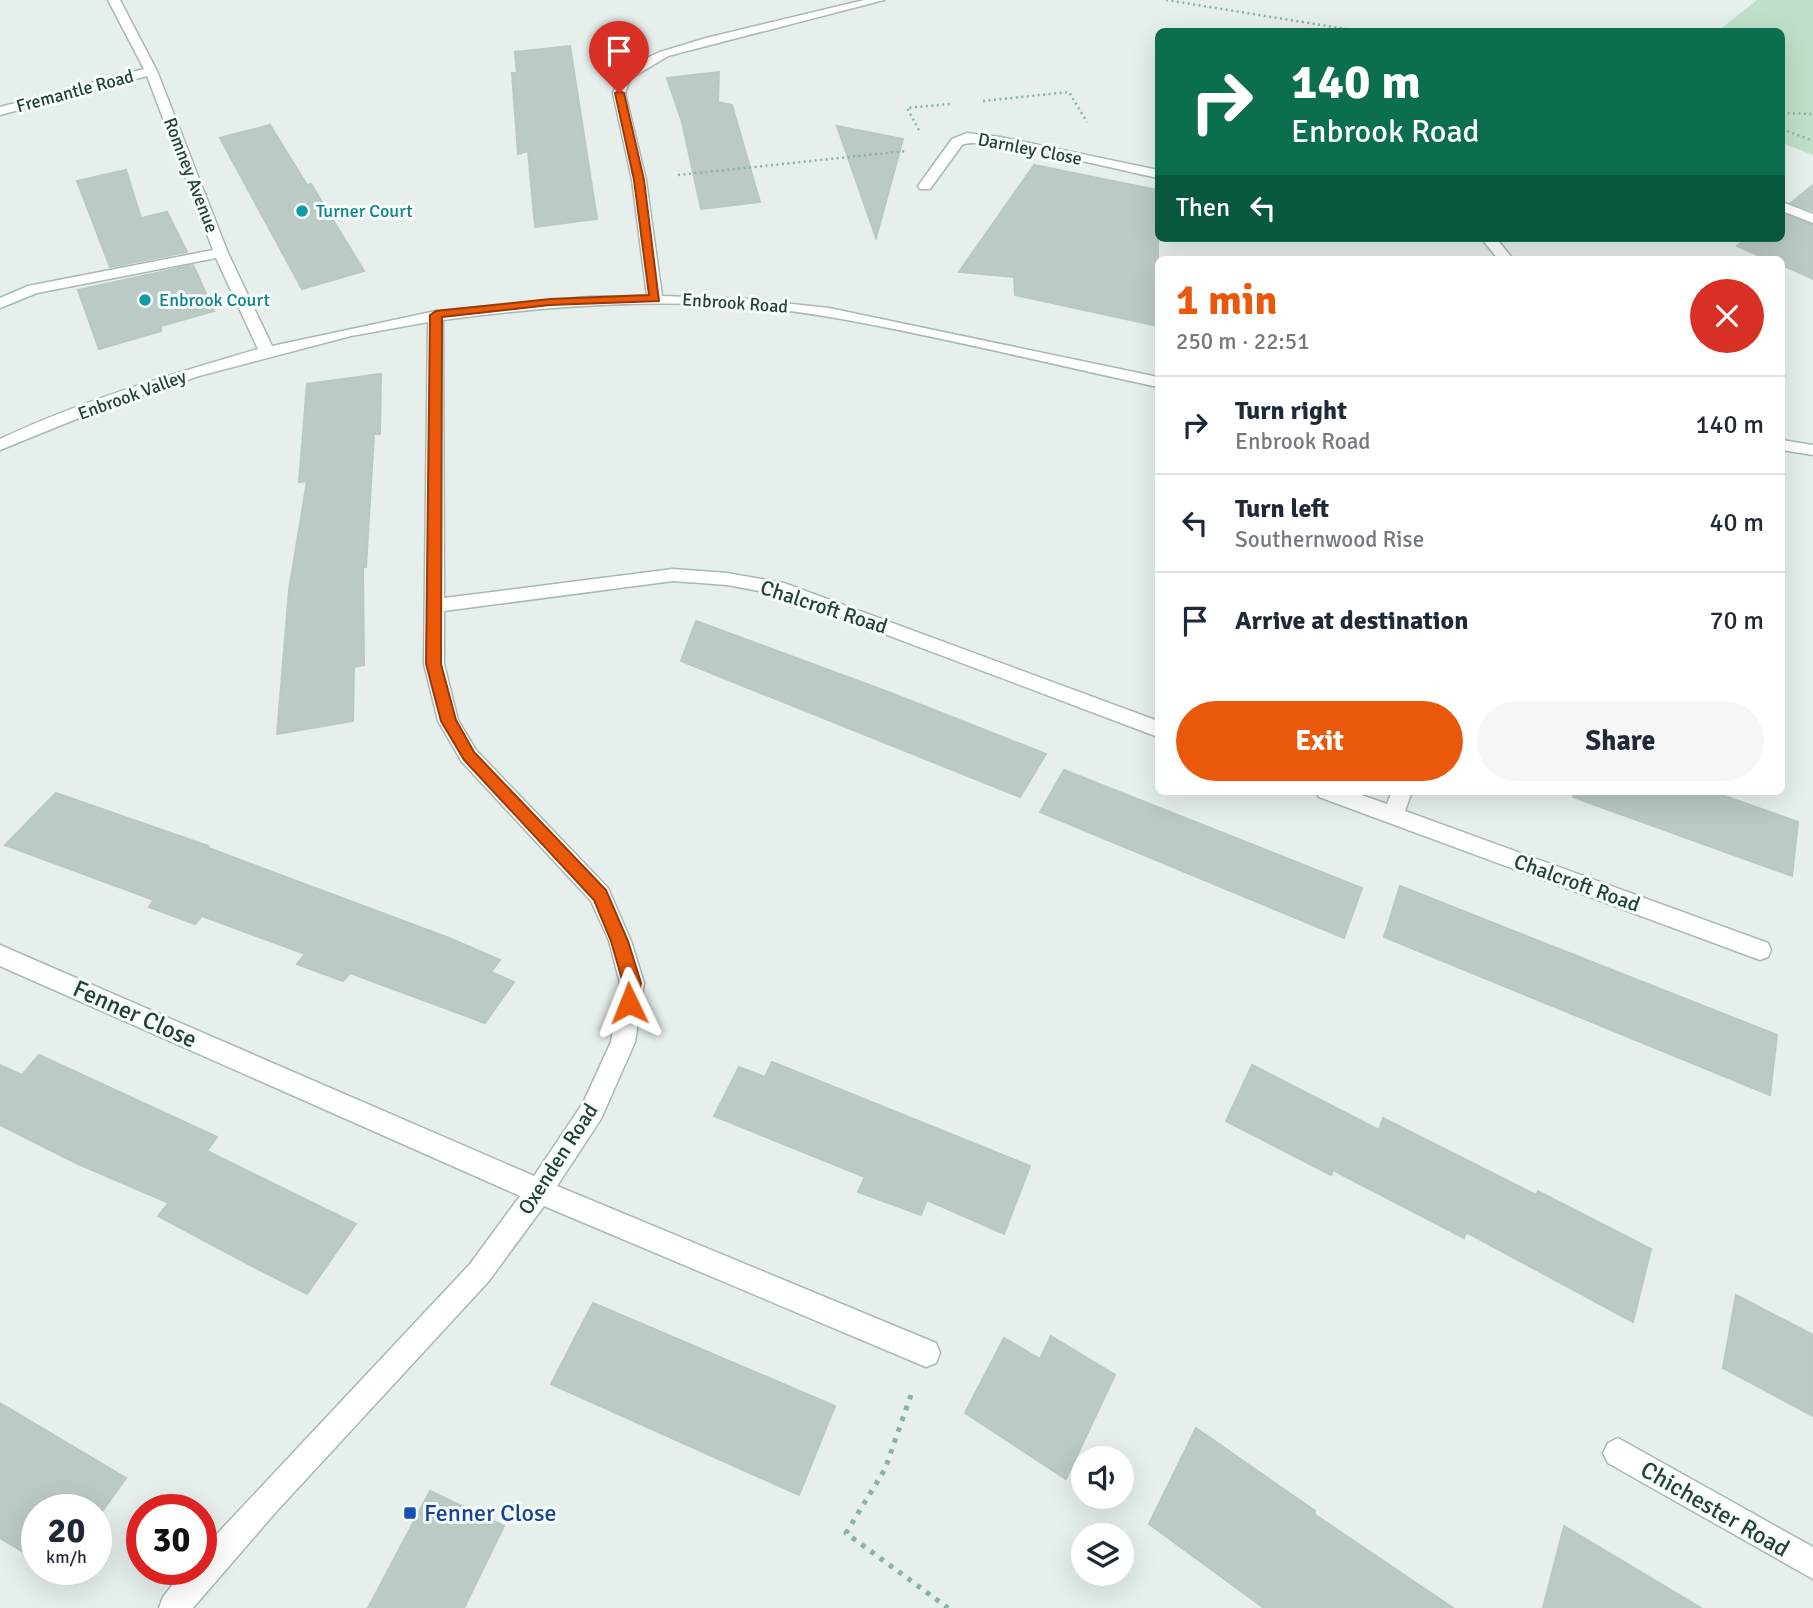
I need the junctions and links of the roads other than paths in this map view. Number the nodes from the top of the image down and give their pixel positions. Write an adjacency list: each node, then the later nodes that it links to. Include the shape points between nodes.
1 (114, 0): 3 (street, Romney Avenue)
2 (878, 0): 12 (street, via 710,40 664,54 624,77 619,93 639,180)
3 (151, 71): 4 (street, Fremantle Road); 10 (street, Romney Avenue)
4 (0, 111)
5 (1155, 173): 6 (street, Darnley Close, via 968,137 957,142)
6 (925, 186)
7 (1785, 207): 8 (street)
8 (1813, 219)
9 (1492, 242): 11 (street)
10 (221, 253): 13 (street, via 33,289); 15 (street, Romney Avenue)
11 (1504, 256)
12 (655, 298): 14 (street, Enbrook Road, via 550,302); 16 (street, Enbrook Road, via 830,312)
13 (0, 304)
14 (436, 315): 15 (street, Enbrook Road); 20 (street, Oxenden Road)
15 (266, 350): 18 (street, Enbrook Valley, via 135,391)
16 (1155, 381)
17 (1785, 445): 19 (street)
18 (0, 446)
19 (1813, 450)
20 (433, 607): 21 (street, Chalcroft Road, via 673,575 727,579 784,589); 27 (street, Oxenden Road, via 433,664 448,721 469,756 600,895 632,983 622,1042 592,1111)
21 (1155, 728)
22 (1337, 795): 24 (street, Chalcroft Road)
23 (1401, 795): 24 (street)
24 (1393, 816): 25 (street, Chalcroft Road)
25 (1760, 950)
26 (0, 954): 27 (street, Fenner Close)
27 (539, 1191): 28 (street, Fenner Close); 31 (street, Oxenden Road, via 479,1273)
28 (926, 1353)
29 (1618, 1453): 30 (street, Chichester Road)
30 (1813, 1564)
31 (174, 1608)

